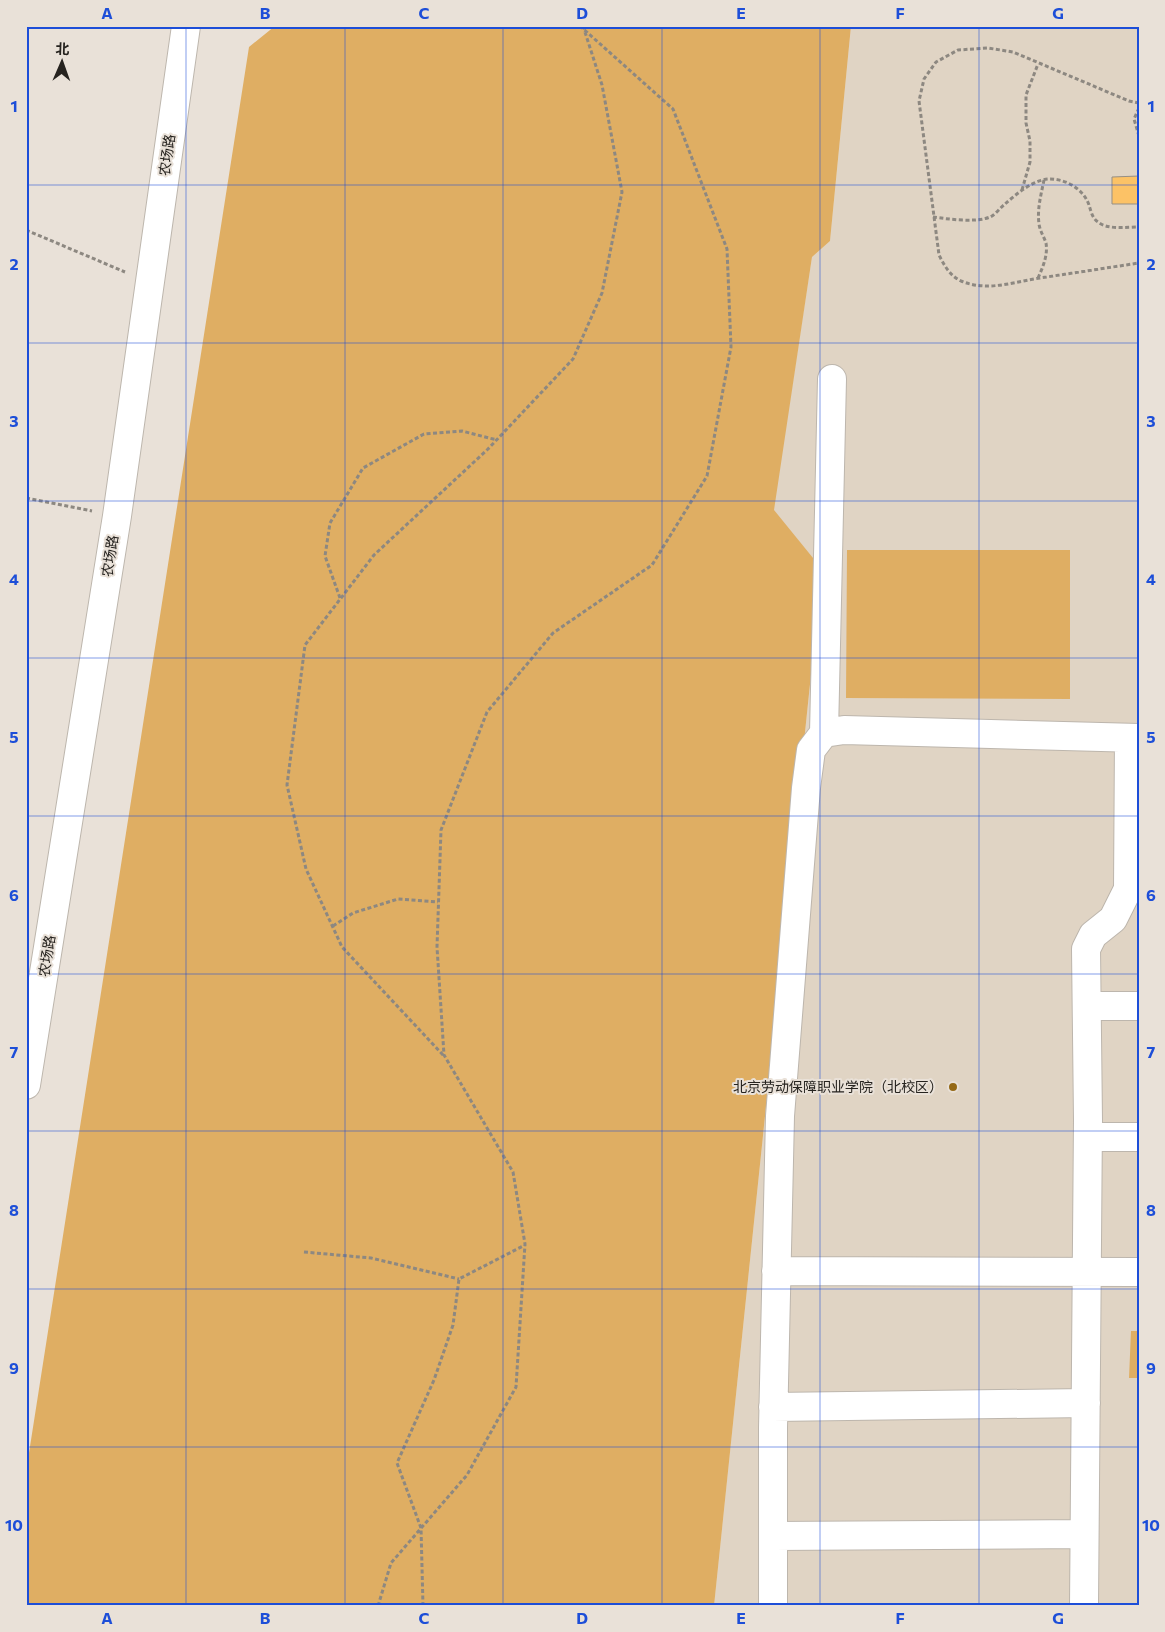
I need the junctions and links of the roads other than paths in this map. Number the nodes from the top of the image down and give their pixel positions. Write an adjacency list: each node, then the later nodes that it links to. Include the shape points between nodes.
1 (186, 26): 7 (street, 农场路, via 117,516)
2 (832, 379): 3 (street)
3 (824, 733): 4 (street, via 844,730); 10 (street, via 812,750 806,788 780,1116)
4 (1134, 738): 5 (street, via 1128,890 1113,919 1093,935 1086,949)
5 (1086, 1006): 6 (street); 8 (street)
6 (1139, 1006)
7 (26, 1085)
8 (1088, 1137): 9 (street); 11 (street)
9 (1139, 1137)
10 (776, 1271): 11 (street); 14 (street)
11 (1086, 1272): 12 (street); 13 (street)
12 (1139, 1272)
13 (1086, 1403): 14 (street); 15 (street)
14 (773, 1407): 16 (street)
15 (1084, 1534): 16 (street); 18 (street)
16 (772, 1536): 17 (street)
17 (773, 1606)
18 (1084, 1606)

